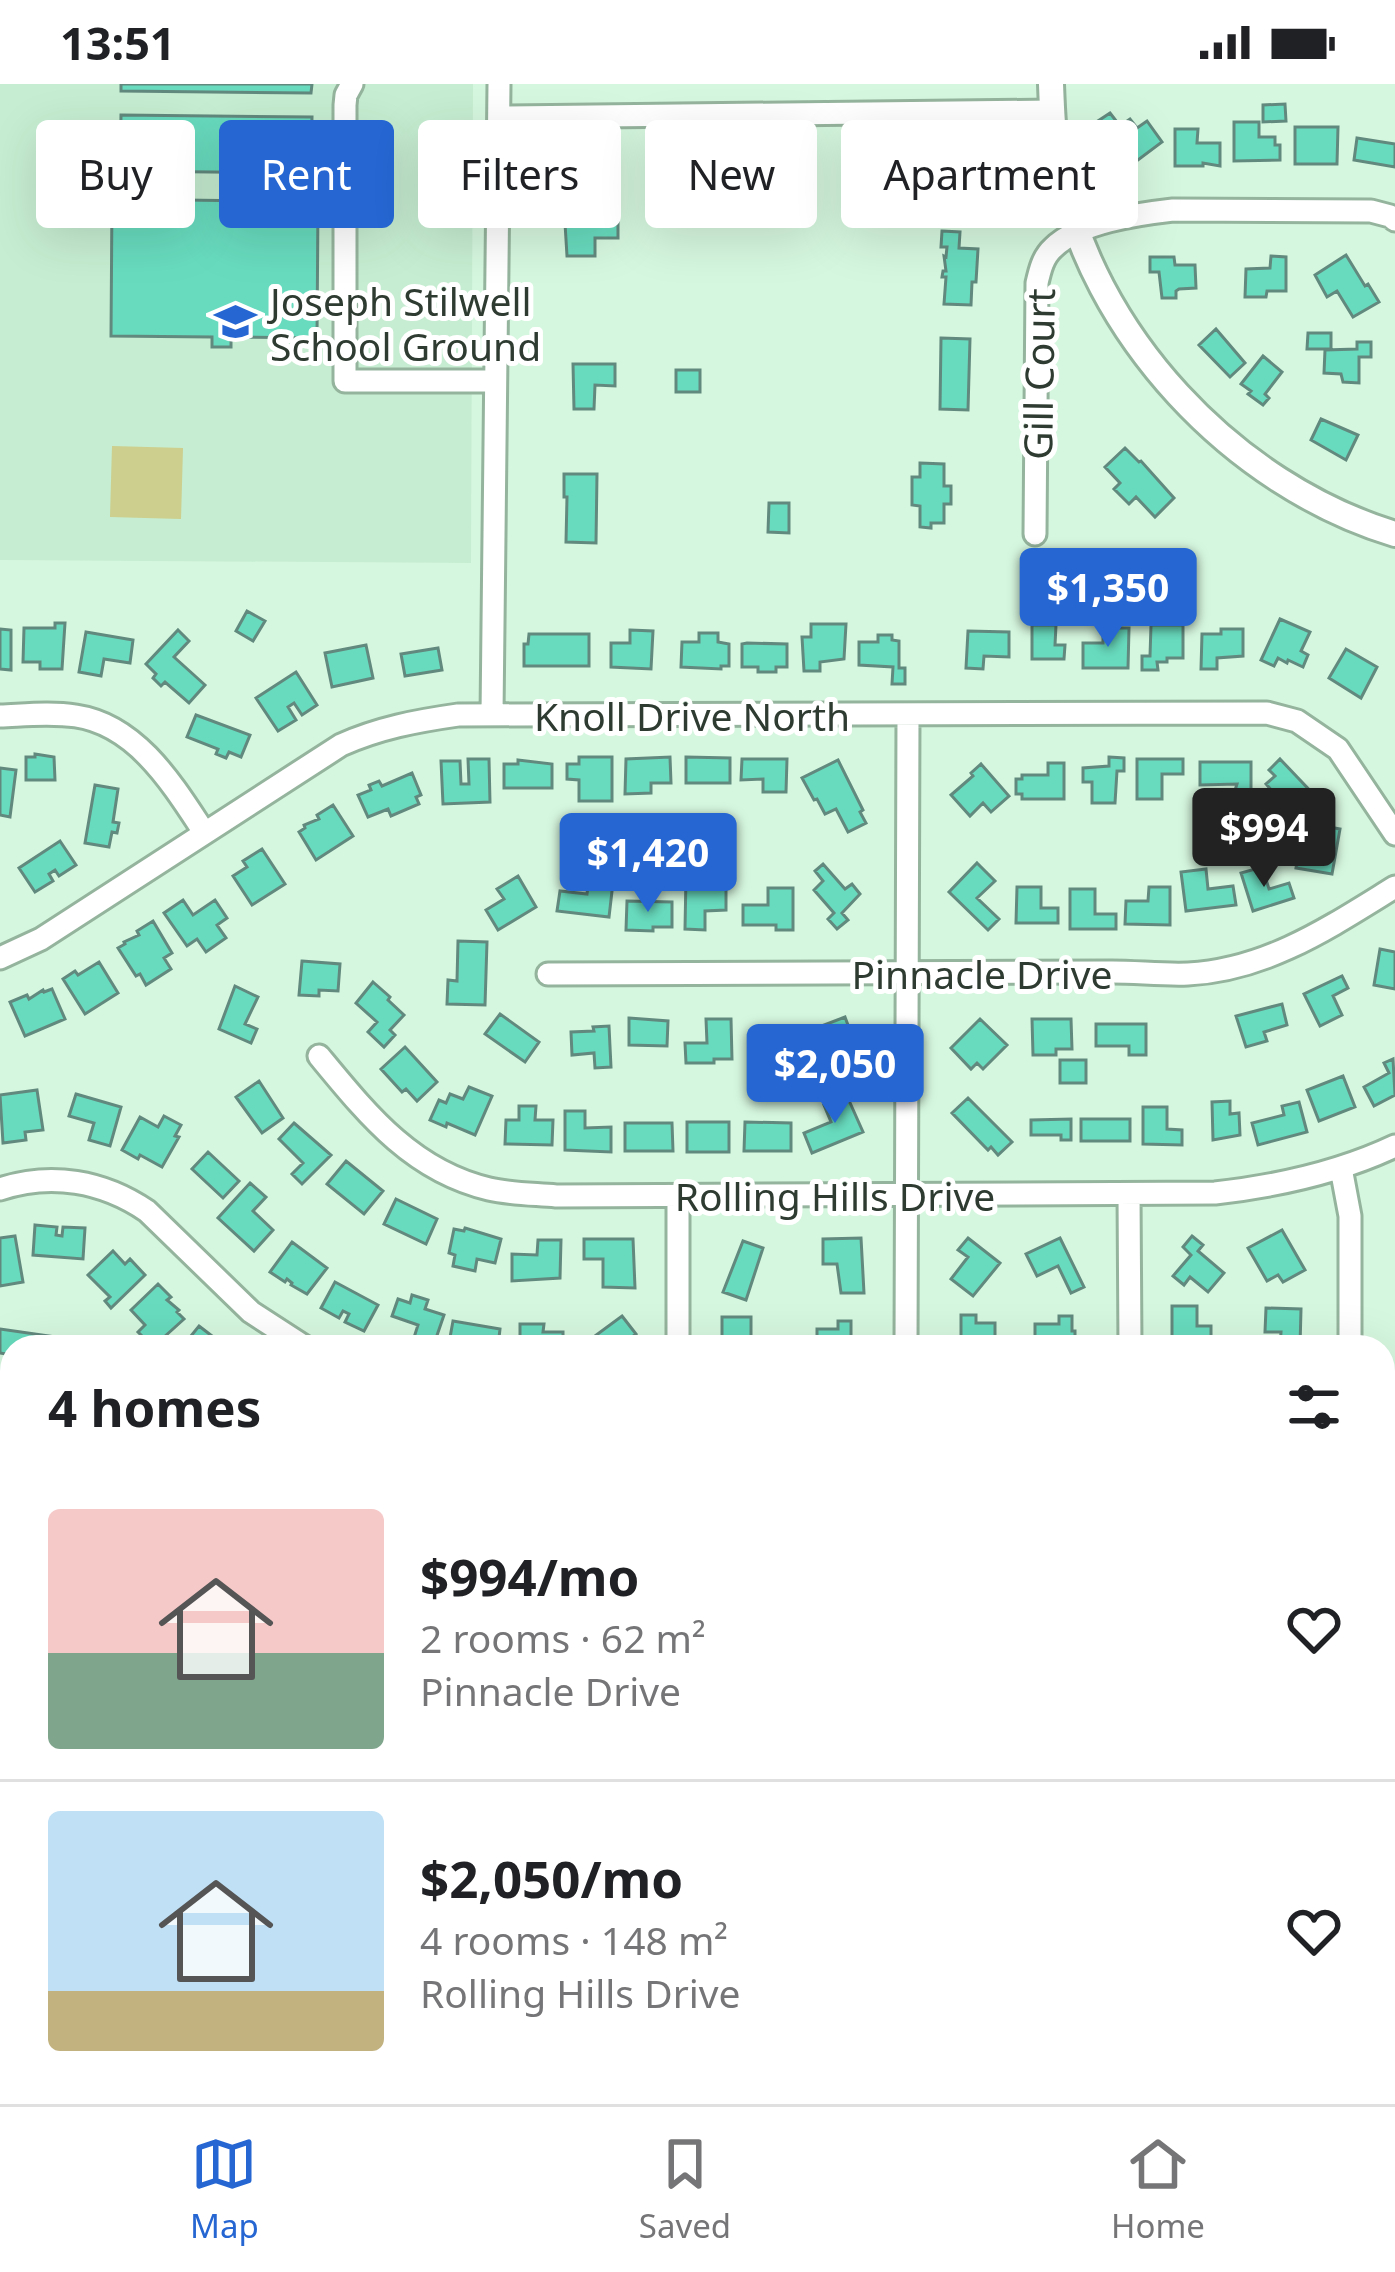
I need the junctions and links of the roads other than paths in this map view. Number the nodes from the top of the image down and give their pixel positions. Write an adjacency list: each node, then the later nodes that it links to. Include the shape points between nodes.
1 (352, 84): 8 (street, via 345,105 344,381)
2 (500, 84): 5 (street)
3 (1051, 84): 4 (street)
4 (1052, 111): 5 (street); 7 (street)
5 (499, 117): 8 (street)
6 (1395, 220): 7 (street, via 1371,212 1173,210)
7 (1080, 237): 9 (street, via 1134,338 1208,425 1328,508); 10 (street, Gill Court, via 1051,249 1037,283)
8 (495, 381): 11 (street)
9 (1394, 529)
10 (1035, 534)
11 (492, 715): 13 (street, Knoll Drive North); 14 (street, Knoll Drive North, via 368,733)
12 (0, 716): 14 (street, via 75,716 127,737)
13 (908, 716): 15 (street, Knoll Drive North, via 1267,713 1297,721 1338,749); 18 (street)
14 (205, 832): 17 (street, Knoll Drive North)
15 (1395, 834)
16 (1395, 886): 18 (street, Pinnacle Drive, via 1303,943 1218,970)
17 (0, 958)
18 (907, 973): 19 (street, Pinnacle Drive); 24 (street)
19 (548, 974)
20 (319, 1056): 26 (street, Rolling Hills Drive, via 385,1133 454,1178 556,1196)
21 (1395, 1145): 22 (street, Rolling Hills Drive)
22 (1341, 1168): 25 (street, Rolling Hills Drive, via 1215,1193); 31 (street, via 1350,1216)
23 (0, 1190): 27 (street, via 67,1180 132,1201 250,1312)
24 (907, 1194): 25 (street, Rolling Hills Drive); 26 (street, Rolling Hills Drive); 29 (street)
25 (1130, 1194): 30 (street)
26 (678, 1195): 28 (street)
27 (286, 1335)
28 (678, 1335)
29 (906, 1335)
30 (1130, 1335)
31 (1350, 1335)

